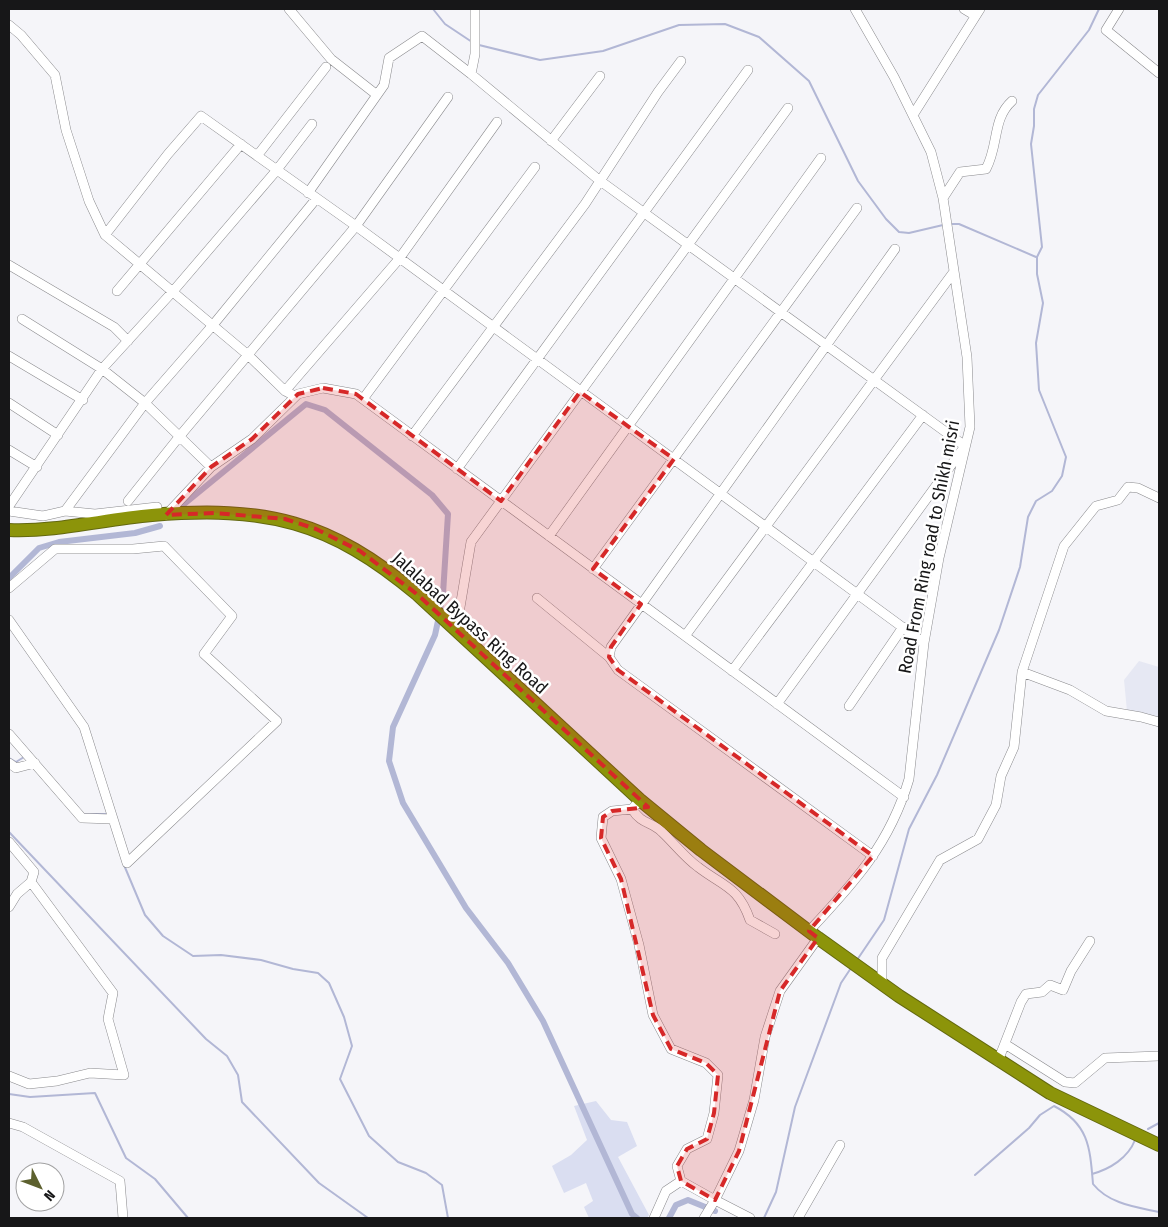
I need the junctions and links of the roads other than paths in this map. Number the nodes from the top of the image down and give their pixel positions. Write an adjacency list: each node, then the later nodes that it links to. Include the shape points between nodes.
1 (289, 9): 14 (street, via 331,59)
2 (475, 9): 12 (street, via 475,54)
3 (855, 9): 18 (street, Road From Ring road to Shikh misri)
4 (964, 9): 6 (street)
5 (1120, 9): 11 (street, via 1106,30)
6 (977, 12): 18 (street)
7 (9, 25): 34 (street, via 55,75 72,148 89,202)
8 (681, 61): 27 (street)
9 (326, 67): 23 (street)
10 (748, 70): 32 (street)
11 (1159, 73)
12 (471, 74): 14 (street, via 422,36 389,58 384,85); 21 (street)
13 (600, 76): 21 (street)
14 (377, 94): 28 (street)
15 (448, 97): 33 (street)
16 (1012, 101): 30 (street, via 1002,111 992,158 986,169 960,172)
17 (788, 108): 35 (street)
18 (913, 115): 30 (street, Road From Ring road to Shikh misri, via 931,152)
19 (497, 122): 37 (street)
20 (312, 124): 26 (street)
21 (551, 141): 27 (street)
22 (241, 144): 23 (street); 34 (street, via 201,116); 38 (street)
23 (257, 156): 26 (street)
24 (821, 158): 41 (street)
25 (535, 167): 44 (street)
26 (276, 171): 28 (street); 43 (street)
27 (599, 180): 32 (street); 48 (street, via 585,204)
28 (308, 193): 29 (street)
29 (316, 199): 33 (street); 47 (street)
30 (944, 202): 40 (street, Road From Ring road to Shikh misri)
31 (857, 208): 45 (street)
32 (644, 213): 35 (street); 53 (street)
33 (356, 226): 37 (street); 51 (street)
34 (105, 235): 38 (street)
35 (688, 245): 41 (street); 57 (street)
36 (895, 249): 50 (street)
37 (399, 259): 44 (street); 56 (street)
38 (140, 264): 42 (street); 43 (street)
39 (9, 265): 49 (street, via 114,326)
40 (954, 273): 55 (street); 68 (street, Road From Ring road to Shikh misri, via 966,357 970,427)
41 (734, 279): 45 (street); 64 (street)
42 (117, 291)
43 (174, 291): 47 (street); 49 (street)
44 (443, 292): 48 (street); 59 (street)
45 (780, 312): 50 (street); 70 (street)
46 (22, 318): 54 (street)
47 (213, 325): 51 (street); 62 (street)
48 (492, 328): 53 (street); 67 (street)
49 (128, 341): 54 (street)
50 (826, 346): 55 (street); 74 (street)
51 (248, 355): 56 (street); 66 (street)
52 (9, 356): 60 (street)
53 (536, 360): 57 (street); 73 (street)
54 (102, 369): 60 (street); 62 (street)
55 (873, 379): 63 (street); 82 (street)
56 (285, 391): 58 (street)
57 (580, 392): 64 (street); 77 (street)
58 (295, 396): 59 (street, via 324,388 356,394); 72 (street, via 237,452)
59 (363, 399): 67 (street)
60 (83, 400): 65 (street)
61 (9, 403): 65 (street)
62 (145, 403): 66 (street); 80 (street)
63 (923, 415): 68 (street); 85 (street)
64 (628, 427): 70 (street); 84 (street)
65 (58, 435): 71 (street)
66 (179, 436): 72 (street); 78 (street)
67 (412, 436): 73 (street)
68 (966, 446): 88 (street); 95 (street, Road From Ring road to Shikh misri, via 939,558)
69 (9, 450): 71 (street)
70 (674, 459): 74 (street); 86 (street)
71 (37, 467): 76 (street)
72 (211, 467): 81 (street)
73 (457, 468): 77 (street)
74 (720, 494): 82 (street); 90 (street)
75 (1159, 498): 98 (street, via 1128,487 1118,500 1096,506 1088,514 1064,546)
76 (11, 500)
77 (501, 501): 84 (street); 93 (street, via 471,542)
78 (128, 502)
79 (9, 511): 80 (street, via 43,516)
80 (64, 511): 81 (street, via 95,514 157,507)
81 (160, 515): 83 (highway, Jalalabad Bypass Ring Road, via 35,531); 93 (highway, Jalalabad Bypass Ring Road, via 215,513 263,516 316,529 389,570)
82 (765, 527): 85 (street); 94 (street)
83 (9, 530)
84 (549, 536): 86 (street)
85 (812, 561): 88 (street); 97 (street)
86 (593, 569): 90 (street)
87 (9, 588): 107 (street, via 55,549 164,546 232,616 204,654 277,721 127,863)
88 (858, 594): 92 (street); 99 (street)
89 (537, 598): 96 (street)
90 (642, 604): 94 (street); 96 (street, via 611,647)
91 (9, 620): 107 (street, via 84,727)
92 (902, 627): 95 (street); 100 (street)
93 (456, 631): 106 (highway, Jalalabad Bypass Ring Road)
94 (685, 636): 97 (street)
95 (924, 643): 105 (street, Road From Ring road to Shikh misri, via 910,779)
96 (609, 657): 109 (street, via 618,670)
97 (732, 671): 99 (street)
98 (1022, 672): 101 (street, via 1070,690 1106,711); 115 (street, via 1014,747 1001,776 996,806 978,839 940,860 882,958)
99 (777, 704): 105 (street)
100 (849, 706)
101 (1159, 722)
102 (9, 734): 104 (street)
103 (9, 763): 104 (street, via 16,768)
104 (35, 763): 107 (street, via 82,818)
105 (904, 797): 109 (street, Road From Ring road to Shikh misri, via 890,830)
106 (636, 804): 112 (street, via 639,820 660,830 697,867 734,890 745,905 750,920); 113 (highway, Jalalabad Bypass Ring Road); 123 (street, via 612,811 603,818 601,838 621,879 653,1015 671,1049 706,1063 718,1075 707,1139 687,1149 677,1166)
107 (112, 819)
108 (9, 842): 110 (street, via 34,872)
109 (873, 856): 113 (street, Road From Ring road to Shikh misri)
110 (31, 882): 111 (street, via 17,894); 119 (street, via 113,993 108,1019 124,1075 90,1073 29,1084)
111 (9, 907)
112 (776, 934)
113 (814, 934): 115 (highway, Jalalabad Bypass Ring Road); 124 (street, Road From Ring road to Shikh misri, via 780,991 765,1037 754,1100 739,1151)
114 (1090, 940): 116 (street, via 1063,990 1050,985 1042,992 1026,994)
115 (878, 980): 118 (highway, Jalalabad Bypass Ring Road)
116 (1005, 1044): 117 (street, via 1065,1082 1075,1084 1106,1058); 118 (street)
117 (1159, 1056)
118 (998, 1061): 121 (highway, Jalalabad Bypass Ring Road, via 1050,1093)
119 (9, 1076)
120 (9, 1122): 125 (street, via 120,1181)
121 (1159, 1145)
122 (840, 1146): 129 (street)
123 (681, 1181): 124 (street); 126 (street, via 666,1191)
124 (714, 1202): 127 (street, Road From Ring road to Shikh misri); 128 (street)
125 (123, 1218)
126 (654, 1218)
127 (704, 1218)
128 (750, 1218)
129 (798, 1218)

